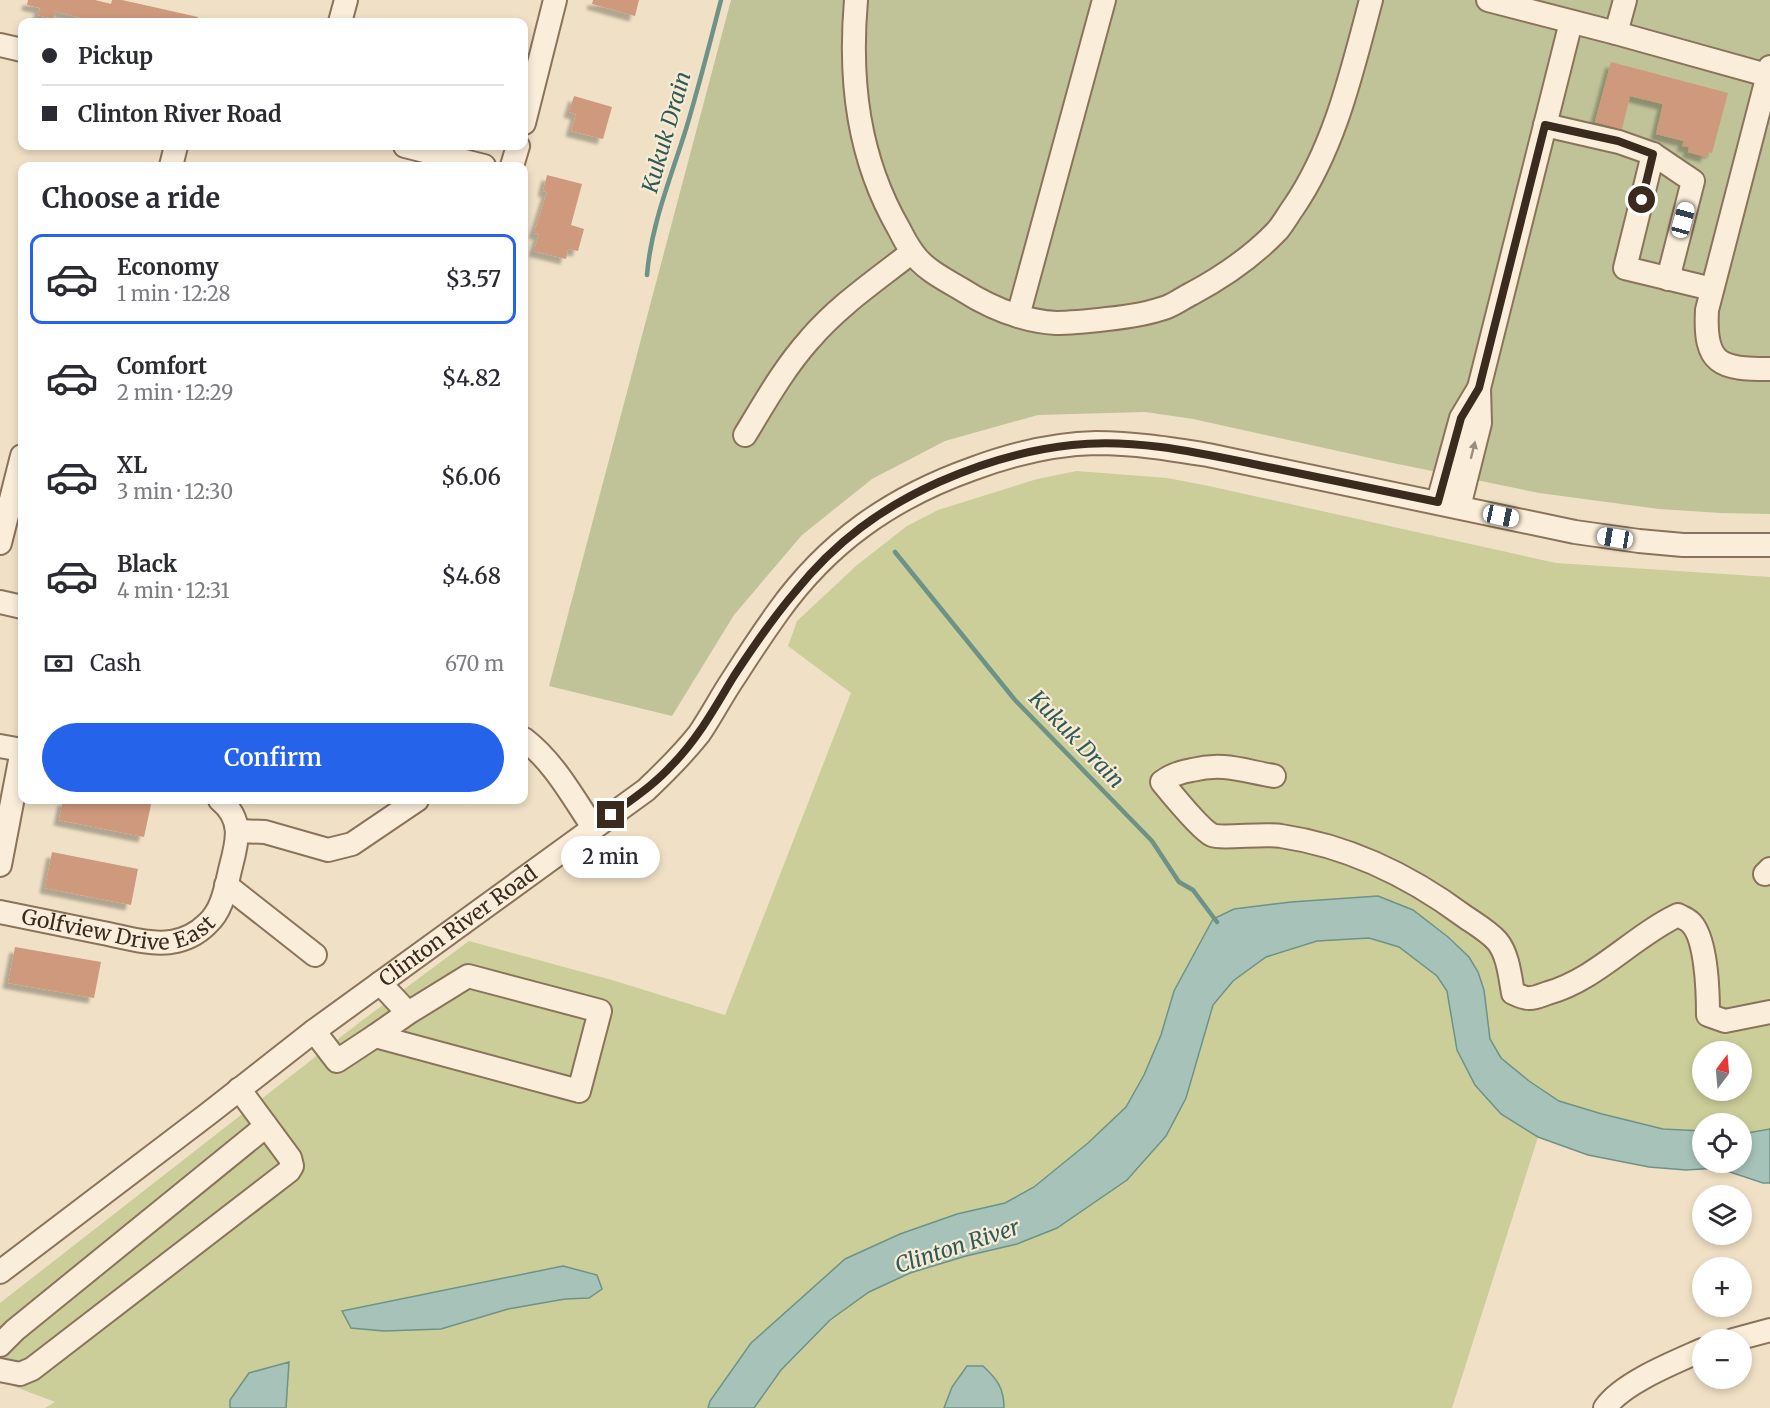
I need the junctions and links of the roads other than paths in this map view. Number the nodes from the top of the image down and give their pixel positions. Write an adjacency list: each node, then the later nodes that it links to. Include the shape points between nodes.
1 (346, 0): 9 (street)
2 (555, 0): 15 (street)
3 (856, 0): 20 (street, via 853,35 860,130 886,207)
4 (1104, 0): 23 (street)
5 (1371, 0): 23 (street, via 1347,88 1306,190 1278,229 1245,261 1167,307 1080,322 1054,323)
6 (1488, 0): 8 (street)
7 (1624, 0): 11 (street)
8 (1530, 5): 10 (street)
9 (341, 18)
10 (1571, 22): 11 (street); 16 (street)
11 (1616, 33): 14 (street)
12 (0, 45): 13 (street)
13 (18, 49)
14 (1769, 73): 22 (street)
15 (528, 107)
16 (1545, 125): 18 (street, via 1618,141); 27 (street, via 1479,388 1480,423)
17 (421, 150): 19 (street)
18 (1653, 154): 21 (street, via 1693,181); 21 (street, via 1625,268)
19 (468, 162)
20 (912, 252): 23 (street, via 965,292); 25 (street, via 811,337 786,368)
21 (1668, 279): 22 (street)
22 (1712, 289): 24 (street, via 1707,310 1709,348 1721,363 1740,369)
23 (1017, 316)
24 (1770, 369)
25 (745, 435)
26 (18, 472): 28 (street)
27 (1448, 505): 29 (street, Clinton River Road, via 1639,542); 39 (street, Clinton River Road, via 1208,455 1124,444 1030,451 953,476 885,510 833,550 780,610 699,733 672,765 646,790)
28 (0, 543)
29 (1770, 545)
30 (0, 602): 31 (street)
31 (18, 606)
32 (528, 742): 39 (street, via 545,757)
33 (0, 746): 34 (street)
34 (18, 749)
35 (18, 771): 41 (street)
36 (1274, 776): 46 (street, via 1209,766 1171,775 1162,782 1213,836 1278,835 1330,846 1398,874 1436,896 1497,941 1504,954 1512,993 1529,999 1581,981 1678,915 1691,923 1700,939 1708,1015 1725,1021)
37 (224, 804): 40 (street, via 233,813)
38 (411, 804): 40 (street, via 352,844 328,850 265,832)
39 (593, 827): 45 (street, Clinton River Road)
40 (237, 831): 42 (street, Golfview Drive East)
41 (0, 865)
42 (226, 885): 43 (street, Golfview Drive East, via 220,906 208,924 190,936 169,942 142,941); 44 (street)
43 (0, 912)
44 (315, 955)
45 (380, 983): 47 (street); 48 (street, Clinton River Road)
46 (1770, 1012)
47 (408, 1013): 49 (street); 49 (street, via 468,976 600,1011 579,1091)
48 (314, 1030): 49 (street, via 337,1061); 50 (street, Clinton River Road)
49 (375, 1036)
50 (239, 1089): 51 (street); 52 (street, Clinton River Road)
51 (266, 1126): 55 (street); 57 (street, via 290,1158 289,1171 32,1369 20,1374)
52 (0, 1272)
53 (1770, 1330): 54 (street)
54 (1752, 1335)
55 (0, 1345)
56 (1692, 1355): 58 (street, via 1645,1377)
57 (0, 1370)
58 (1605, 1408)

